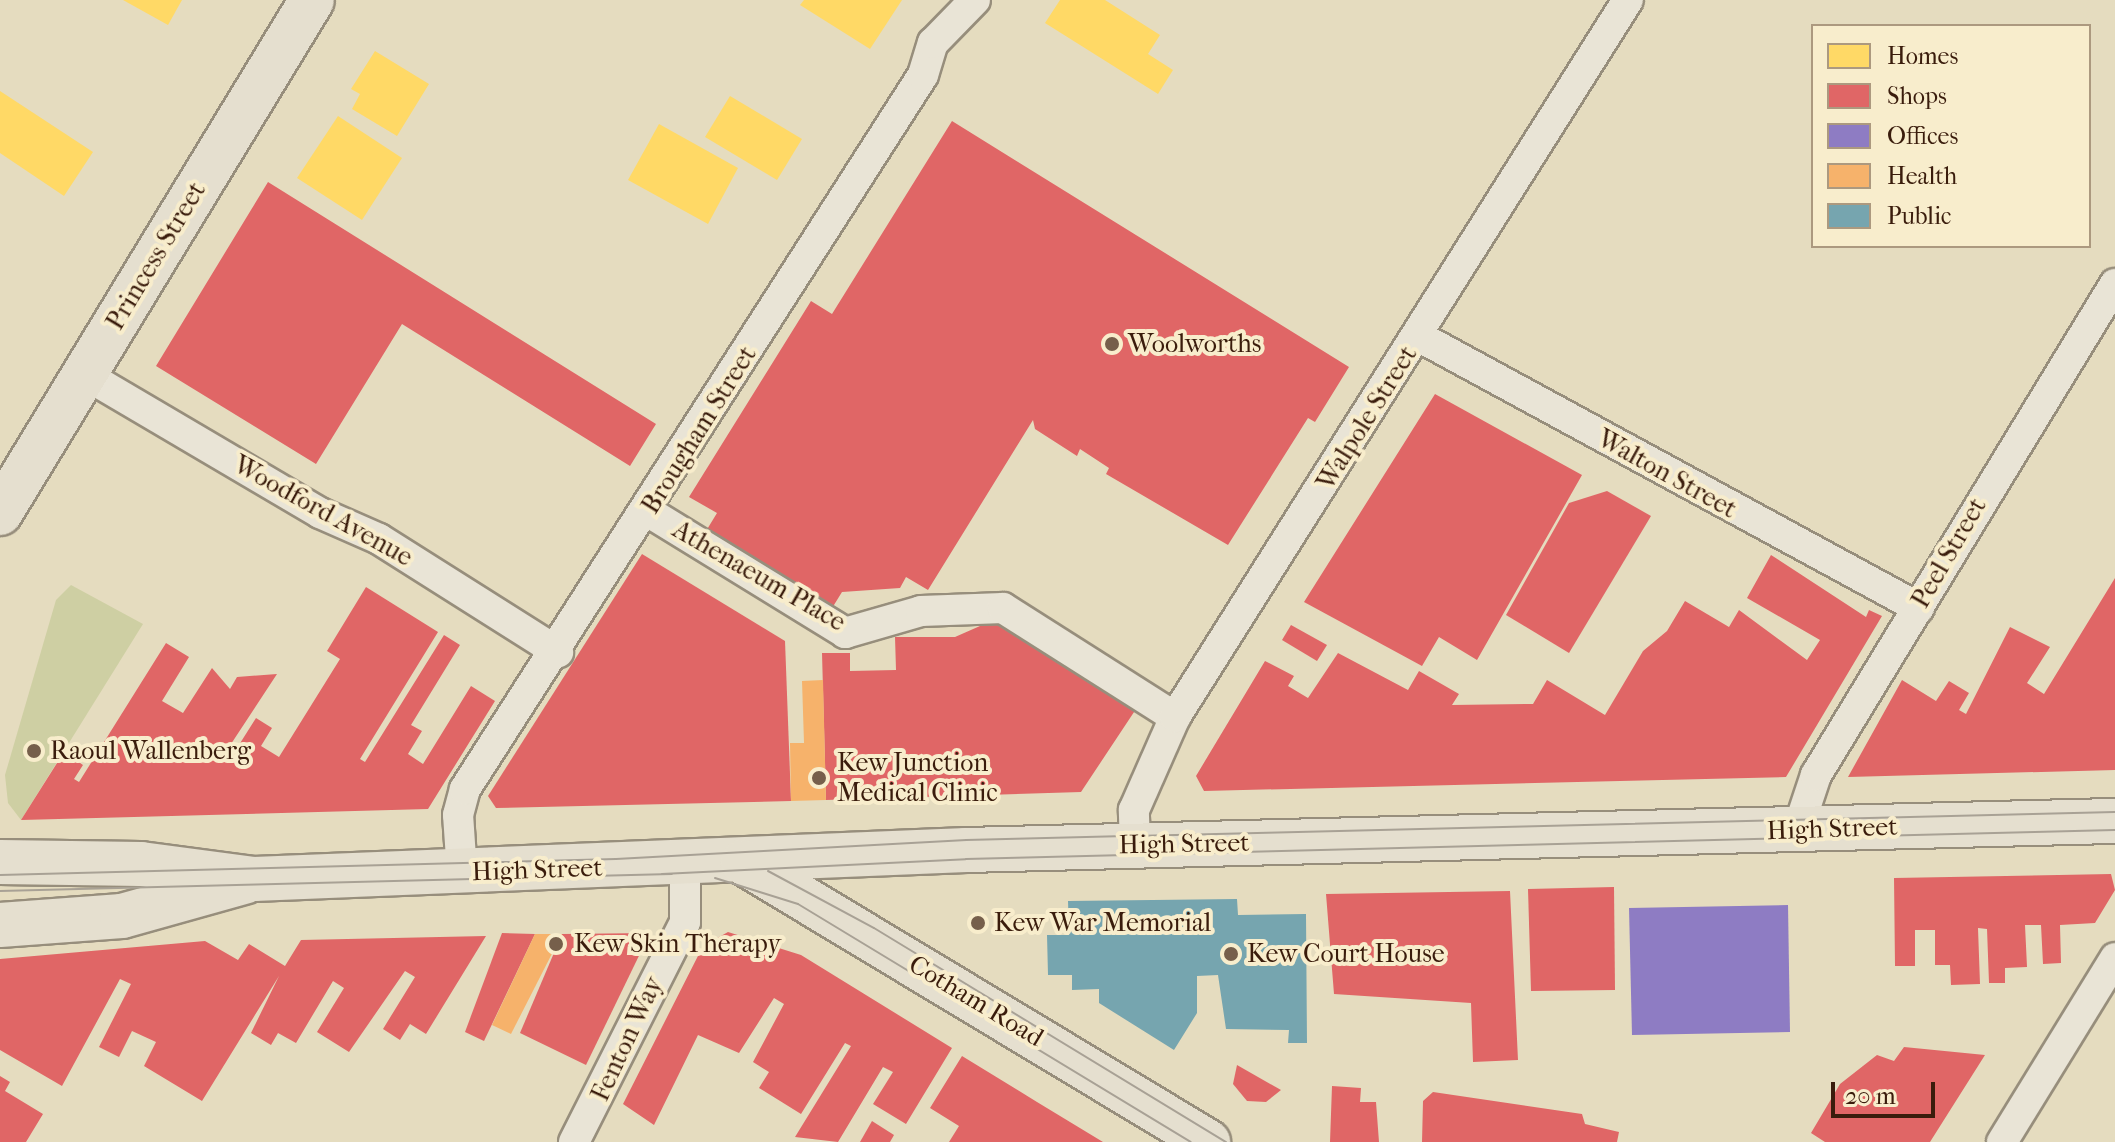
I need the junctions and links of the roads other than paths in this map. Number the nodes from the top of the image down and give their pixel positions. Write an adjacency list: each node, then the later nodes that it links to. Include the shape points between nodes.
1 (312, 0): 6 (main road, Princess Street)
2 (975, 0): 7 (street, Brougham Street, via 933,43 923,75)
3 (1628, 0): 5 (street, Walpole Street)
4 (2115, 284): 9 (street, Peel Street)
5 (1418, 336): 9 (street, Walton Street); 11 (street, Walpole Street)
6 (84, 374): 8 (main road, Princess Street); 10 (street, Woodford Avenue, via 320,513 379,539)
7 (647, 511): 10 (street, Brougham Street); 11 (street, Athenaeum Place, via 845,633 921,611 1003,608)
8 (0, 513)
9 (1919, 608): 13 (street, Peel Street, via 1816,775)
10 (558, 652): 18 (street, Brougham Street, via 460,799)
11 (1175, 717): 14 (street, Walpole Street, via 1134,810)
12 (2115, 821): 13 (main road, High Street)
13 (1798, 829): 14 (main road, High Street)
14 (1135, 845): 16 (main road, High Street)
15 (0, 862): 19 (main road, High Street, via 141,864)
16 (743, 862): 17 (main road, High Street); 23 (main road, Cotham Road)
17 (685, 864): 18 (main road, High Street); 22 (street, Fenton Way, via 685,922)
18 (462, 873): 19 (main road, High Street)
19 (254, 879): 20 (main road, High Street, via 122,916)
20 (0, 925)
21 (2115, 958): 24 (street)
22 (579, 1131)
23 (1183, 1136)
24 (2002, 1142)

